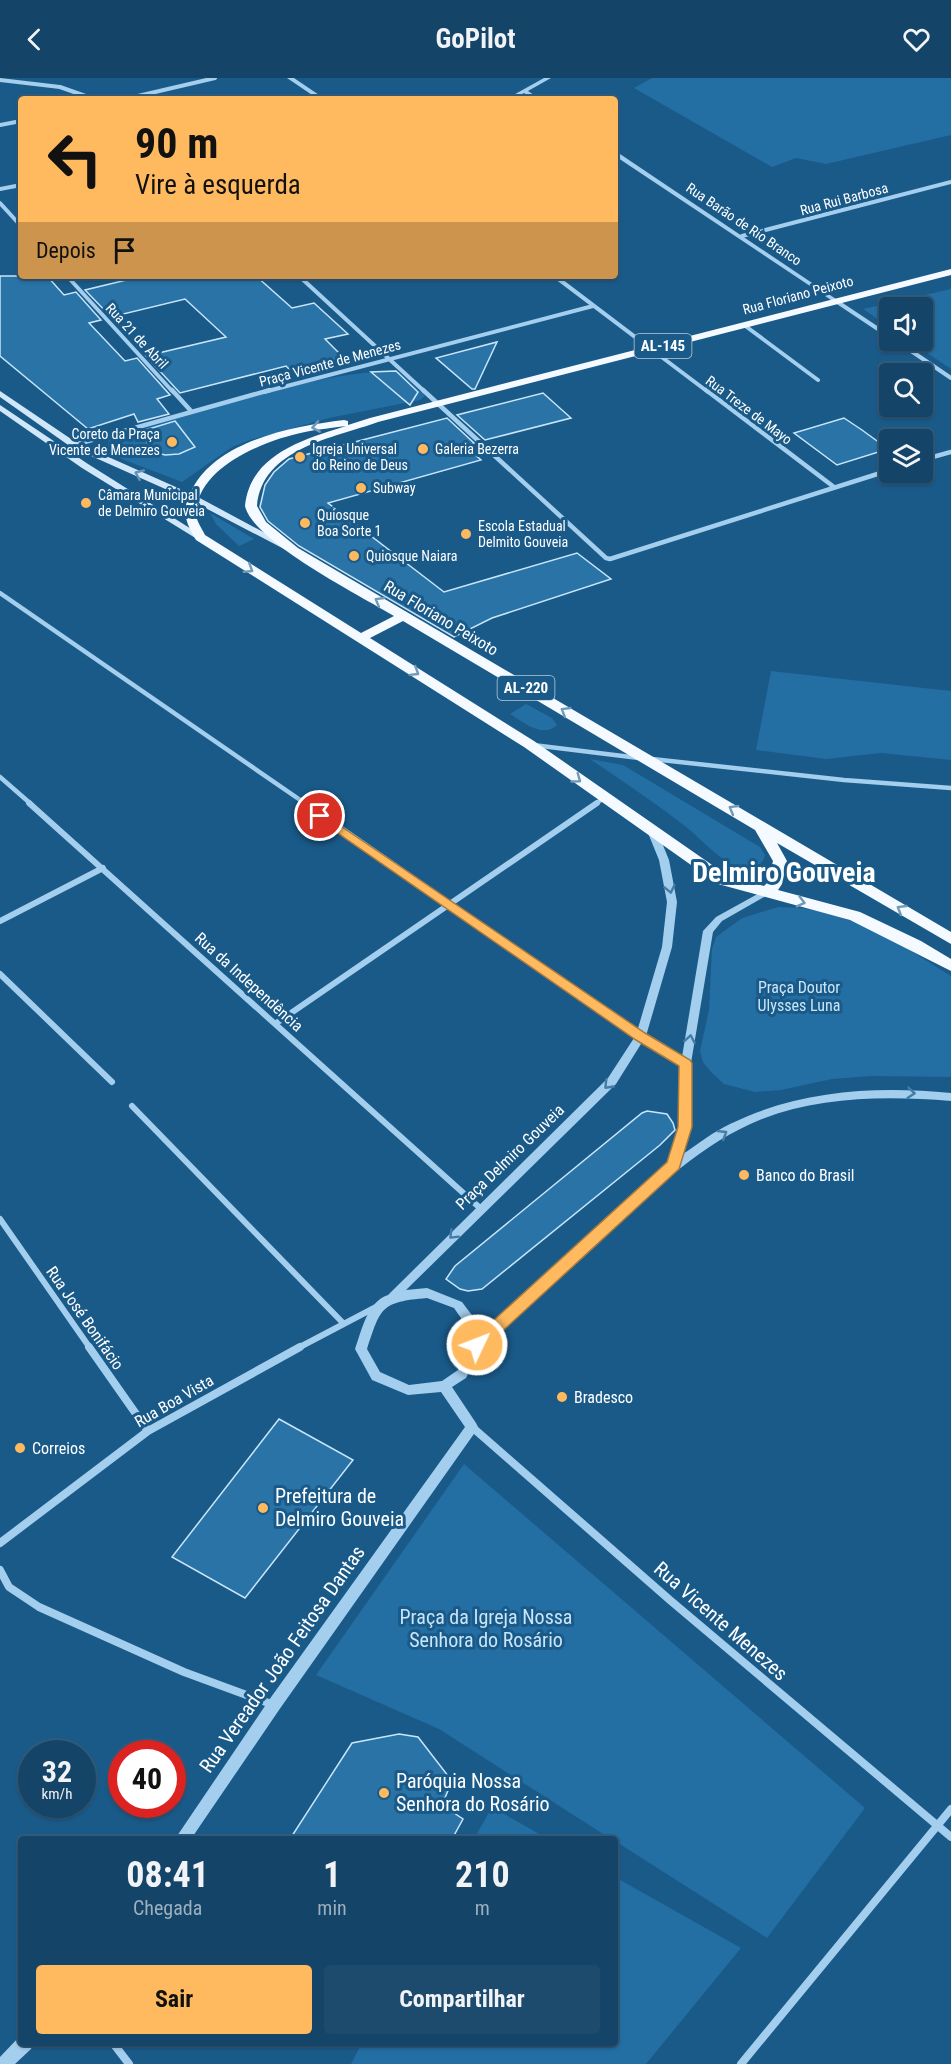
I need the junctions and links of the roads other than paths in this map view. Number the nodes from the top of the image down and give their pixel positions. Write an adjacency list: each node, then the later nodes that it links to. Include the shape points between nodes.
1 (215, 78): 5 (street)
2 (290, 78): 7 (street)
3 (298, 78): 7 (street)
4 (548, 78): 8 (street)
5 (207, 79): 10 (street)
6 (0, 80): 9 (street, via 57,86)
7 (306, 87): 11 (street)
8 (525, 91): 12 (street); 13 (street)
9 (88, 96)
10 (137, 96)
11 (318, 96)
12 (515, 96)
13 (532, 96)
14 (18, 122): 15 (street)
15 (0, 125)
16 (618, 155): 22 (street, Rua Barão de Rio Branco)
17 (951, 182): 22 (street, Rua Rui Barbosa)
18 (18, 186): 19 (street)
19 (0, 189)
20 (0, 203): 21 (street)
21 (18, 223)
22 (742, 236): 27 (street, Rua Barão de Rio Branco)
23 (951, 272): 27 (highway, Rua Floriano Peixoto / AL-145)
24 (70, 279): 39 (street, Rua 21 de Abril)
25 (302, 279): 33 (street)
26 (558, 279): 28 (street)
27 (836, 301): 29 (highway, Rua Floriano Peixoto / AL-145); 30 (street, Rua Barão de Rio Branco)
28 (593, 306): 31 (street); 33 (street, Praça Vicente de Menezes)
29 (744, 325): 31 (highway, Rua Floriano Peixoto / AL-145); 35 (street)
30 (879, 330)
31 (651, 349): 37 (highway, Rua Floriano Peixoto / AL-145); 45 (street, Rua Treze de Mayo)
32 (911, 351): 34 (street)
33 (389, 358): 37 (street); 39 (street, Praça Vicente de Menezes)
34 (951, 378)
35 (818, 380)
36 (1, 394): 41 (main road)
37 (438, 404): 40 (highway, Rua Floriano Peixoto / AL-145); 45 (street, via 610,559)
38 (0, 407): 47 (main road, via 103,478)
39 (191, 411): 41 (street, Praça Vicente de Menezes)
40 (374, 420): 46 (highway, Rua Floriano Peixoto, one-way to 46, via 301,429 238,451 208,473); 48 (highway, Rua Floriano Peixoto / AL-220, via 301,444 276,458 257,482 252,512)
41 (74, 445): 46 (main road, one-way to 41)
42 (951, 452): 43 (street)
43 (933, 457)
44 (879, 473): 45 (street)
45 (834, 487)
46 (193, 498): 47 (highway, via 190,516); 48 (main road)
47 (200, 537): 51 (highway, AL-220 / AL-220, one-way to 51)
48 (294, 551): 50 (highway, Rua Floriano Peixoto / AL-220, one-way to 48)
49 (0, 593): 61 (street)
50 (405, 615): 51 (highway); 53 (highway, Rua Floriano Peixoto / AL-220, one-way to 50)
51 (361, 638): 52 (highway, AL-220 / AL-220, one-way to 52)
52 (529, 744): 53 (street); 56 (highway, AL-220 / AL-220, one-way to 56)
53 (645, 759): 55 (street); 57 (highway, Rua Floriano Peixoto / AL-220, one-way to 53)
54 (0, 777): 59 (street, Rua da Independência)
55 (951, 788)
56 (604, 798): 58 (highway, AL-220 / AL-220); 61 (street)
57 (760, 825): 60 (highway, via 780,861 775,884); 63 (highway, Rua Floriano Peixoto / AL-220, one-way to 57)
58 (653, 833): 60 (highway, AL-220 / AL-220, via 723,880); 67 (street, Praça Delmiro Gouveia, one-way to 67, via 664,860 672,902 667,947)
59 (103, 868): 62 (street); 66 (street, Rua da Independência)
60 (766, 893): 64 (highway, AL-220 / AL-220, one-way to 64, via 855,916); 68 (street, one-way to 60, via 708,931 719,920)
61 (448, 904): 66 (street); 67 (street)
62 (0, 921)
63 (951, 939)
64 (951, 966)
65 (0, 974): 69 (street)
66 (275, 1024): 73 (street, Rua da Independência)
67 (640, 1036): 68 (street); 73 (street, Praça Delmiro Gouveia, one-way to 73, via 612,1081)
68 (686, 1063): 72 (street, via 685,1127)
69 (112, 1082)
70 (951, 1097): 72 (street, one-way to 70, via 733,1128 792,1104 859,1093)
71 (132, 1106): 77 (street)
72 (674, 1165): 78 (street)
73 (480, 1208): 75 (street, Praça Delmiro Gouveia, one-way to 75)
74 (0, 1219): 81 (street, Rua José Bonifácio)
75 (393, 1296): 76 (street); 78 (street, via 427,1293 458,1305 476,1330)
76 (376, 1307): 77 (street, Rua Boa Vista); 79 (street, via 362,1349 376,1376 408,1390)
77 (343, 1323): 81 (street, Rua Boa Vista)
78 (477, 1345): 79 (street, via 462,1374)
79 (444, 1386): 80 (street)
80 (472, 1427): 84 (street, Rua Vereador João Feitosa Dantas); 86 (street, Rua Vicente Menezes)
81 (148, 1431): 82 (street, Rua Boa Vista)
82 (0, 1543)
83 (0, 1570): 84 (street, via 9,1587 39,1607 184,1672)
84 (274, 1705): 87 (street, Rua Vereador João Feitosa Dantas)
85 (951, 1809): 86 (street)
86 (938, 1826): 88 (street, Rua Vicente Menezes); 93 (street)
87 (184, 1836)
88 (951, 1837)
89 (22, 2046): 91 (street)
90 (116, 2046): 92 (street)
91 (4, 2064)
92 (129, 2064)
93 (741, 2064)

